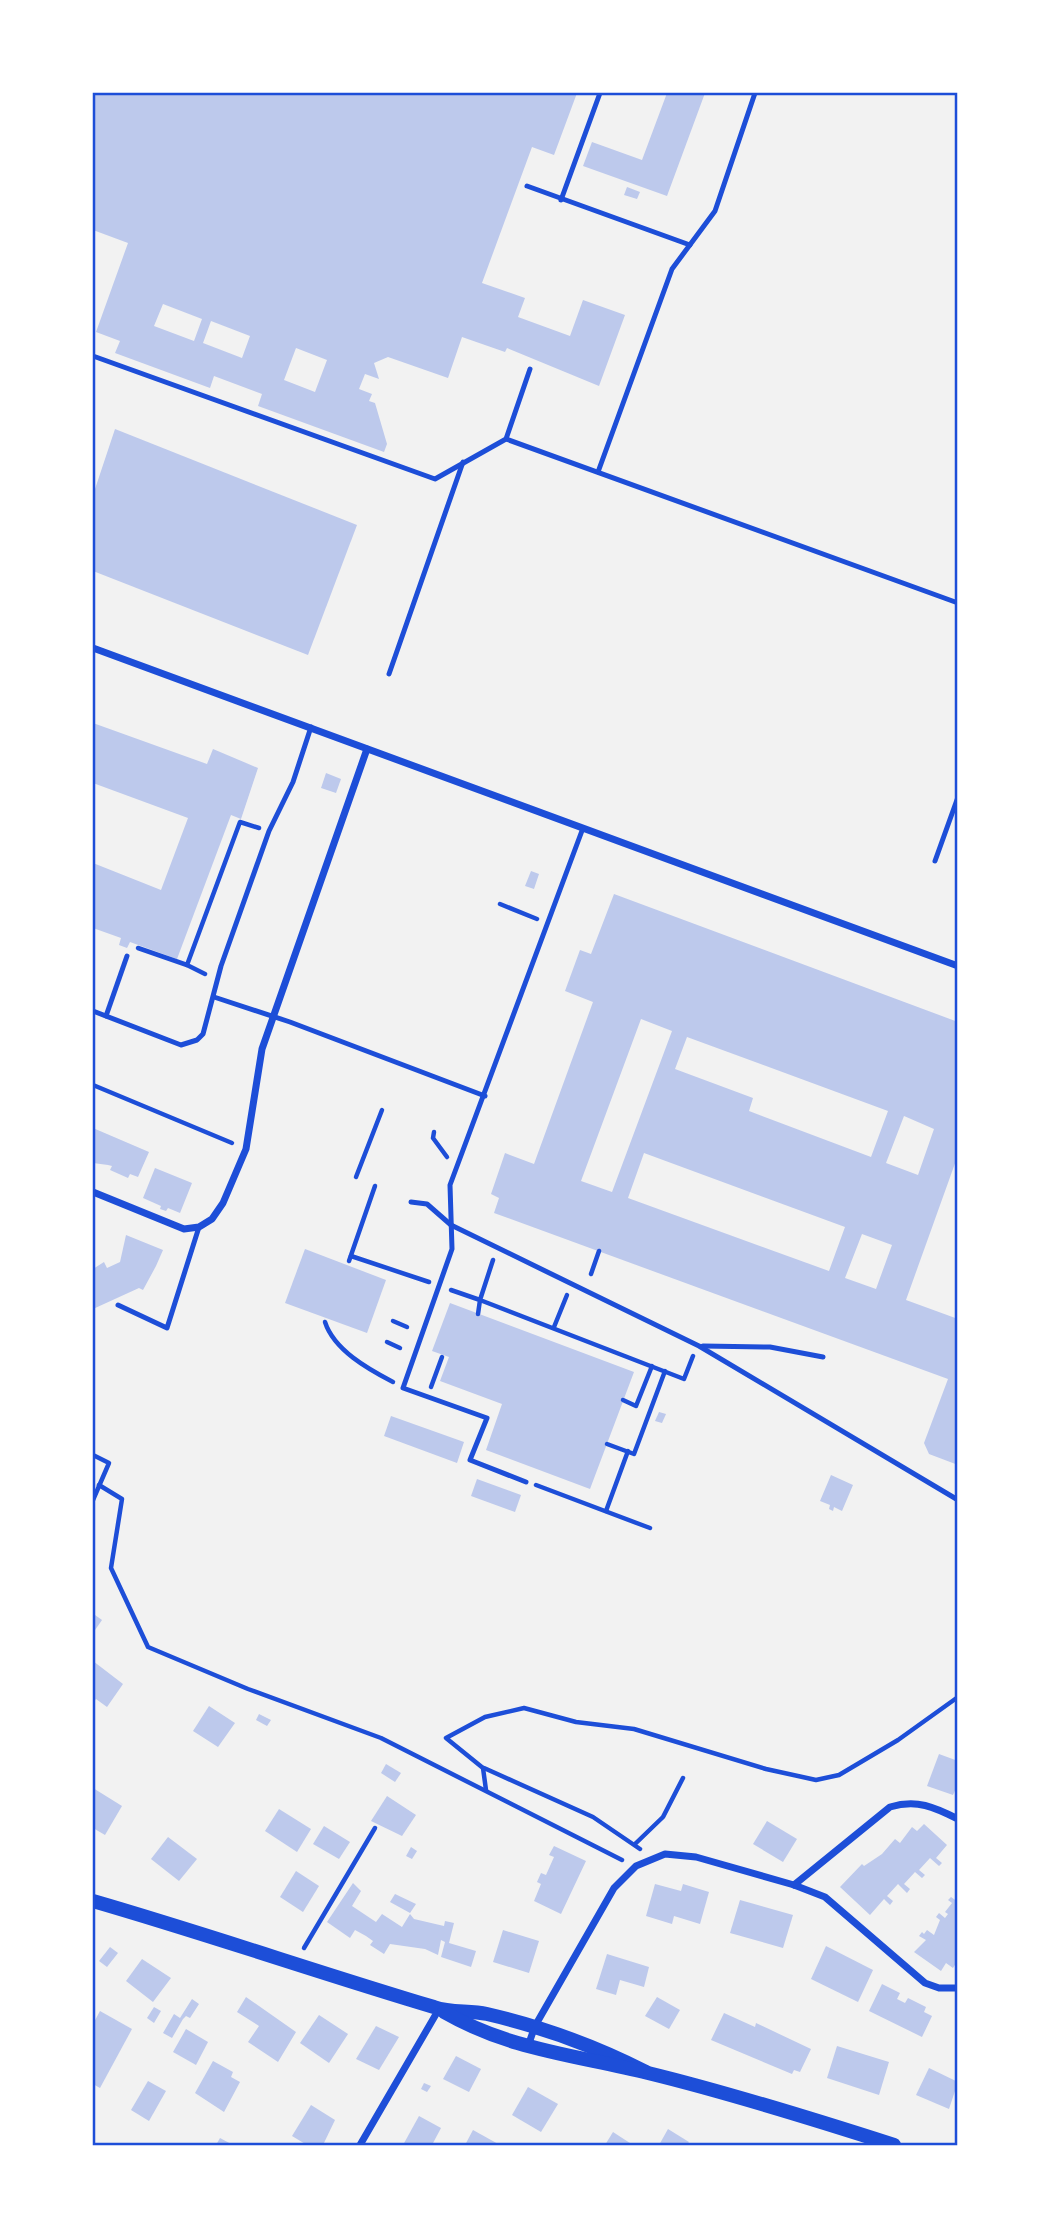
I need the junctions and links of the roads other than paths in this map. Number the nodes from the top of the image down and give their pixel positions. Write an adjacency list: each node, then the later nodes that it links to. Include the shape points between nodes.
1 (600, 93): 4 (lane)
2 (755, 93): 5 (lane, via 715,211)
3 (527, 186): 4 (lane)
4 (561, 200): 5 (lane)
5 (690, 245): 10 (lane, via 672,269)
6 (93, 356): 9 (lane, via 435,479)
7 (530, 369): 8 (lane)
8 (506, 439): 9 (lane); 10 (lane)
9 (463, 462): 13 (lane)
10 (598, 472): 11 (lane)
11 (958, 603)
12 (93, 648): 14 (street)
13 (389, 674)
14 (311, 727): 15 (street); 21 (lane, via 293,782 269,831)
15 (367, 749): 17 (street); 28 (street, via 261,1049 246,1149 223,1203 212,1219)
16 (958, 797): 18 (lane)
17 (583, 828): 20 (street); 24 (lane)
18 (935, 861)
19 (127, 956): 23 (lane)
20 (958, 966)
21 (214, 997): 23 (lane, via 203,1034 181,1045); 24 (lane, via 290,1021)
22 (93, 1011): 23 (lane)
23 (106, 1016)
24 (485, 1096): 27 (lane, via 450,1185)
25 (93, 1192): 28 (street, via 184,1229)
26 (411, 1202): 27 (lane, via 427,1204)
27 (451, 1225): 30 (lane); 32 (lane, via 452,1249 403,1388 487,1418 470,1460)
28 (199, 1227): 29 (lane, via 167,1328)
29 (118, 1305)
30 (699, 1346): 31 (lane, via 770,1347); 33 (lane)
31 (823, 1357)
32 (526, 1482)
33 (958, 1500)
34 (958, 1819): 35 (street, via 934,1806 910,1801 890,1807)
35 (794, 1885): 37 (street, via 843,1911 925,1983); 39 (street, via 696,1857 665,1854 636,1866 614,1888)
36 (93, 1901): 38 (main road)
37 (958, 1988)
38 (439, 2009): 39 (main road, via 482,2013); 40 (main road, via 476,2031); 42 (street)
39 (535, 2026): 40 (street); 41 (main road, via 590,2045)
40 (528, 2046): 41 (main road)
41 (646, 2072): 43 (main road)
42 (360, 2145)
43 (894, 2145)

